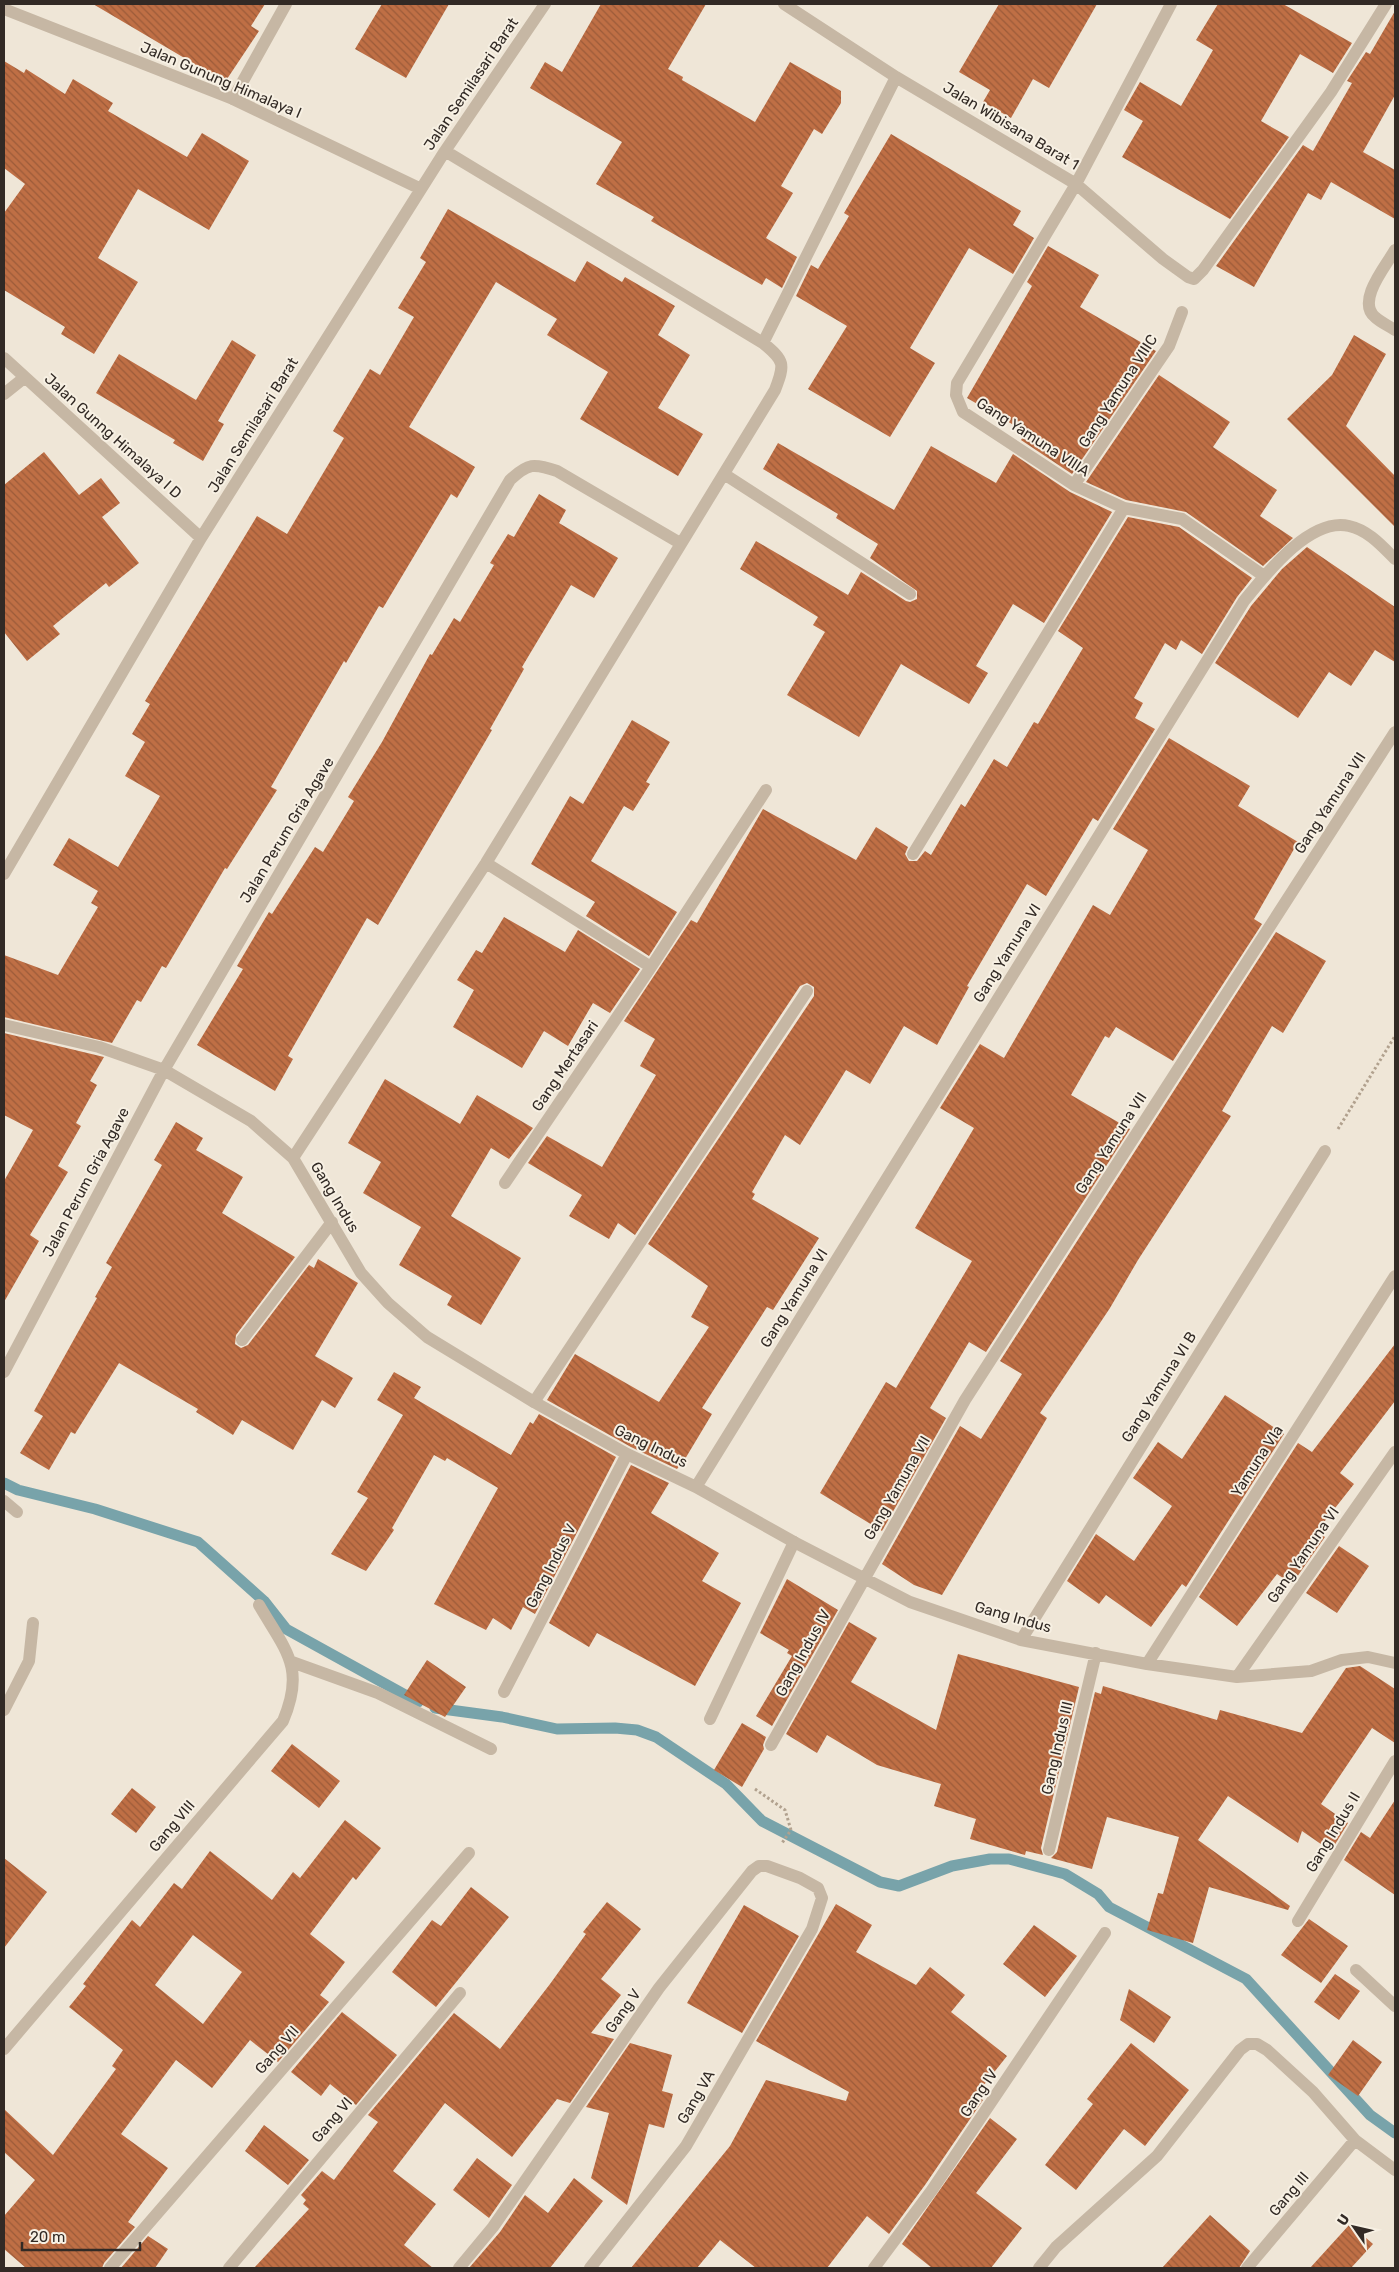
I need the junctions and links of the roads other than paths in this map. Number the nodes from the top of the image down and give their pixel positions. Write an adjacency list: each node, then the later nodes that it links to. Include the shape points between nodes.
1 (286, 4): 8 (street)
2 (545, 4): 9 (street, Jalan Semilasari Barat)
3 (784, 4): 7 (street, Jalan Wibisana Barat 1)
4 (1171, 4): 10 (street, Jalan Wibisana Barat 1)
5 (1386, 4): 10 (street, via 1331,92 1194,279 1163,259)
6 (4, 9): 8 (street, Jalan Gunung Himalaya I)
7 (896, 77): 10 (street, Jalan Wibisana Barat 1); 15 (street)
8 (233, 99): 11 (street, Jalan Gunung Himalaya I)
9 (445, 151): 11 (street, Jalan Semilasari Barat); 15 (street)
10 (1076, 184): 20 (street, Gang Yamuna VIIIA, via 957,383 956,395 963,412)
11 (421, 189): 22 (street, Jalan Semilasari Barat)
12 (1395, 250): 14 (street, via 1368,296 1368,308 1374,317)
13 (1182, 312): 20 (street, Gang Yamuna VIIIC, via 1169,346)
14 (1395, 330)
15 (763, 343): 19 (street, via 778,356 782,371 775,390)
16 (4, 358): 17 (street, Jalan Gunng Himalaya I D)
17 (24, 378): 18 (street); 22 (street, Jalan Gunng Himalaya I D)
18 (4, 394)
19 (724, 474): 23 (street); 26 (street)
20 (1074, 486): 21 (street, Gang Yamuna VIIIA)
21 (1124, 508): 25 (street, Gang Yamuna VIIIA, via 1182,519); 29 (street)
22 (201, 538): 31 (street, Jalan Semilasari Barat)
23 (680, 543): 30 (street); 35 (street, Jalan Perum Gria Agave, via 557,471 538,465 523,468 510,480)
24 (1395, 559): 25 (street, Gang Yamuna VI, via 1365,532 1348,525 1326,527 1308,535)
25 (1264, 576): 46 (street, Gang Yamuna VI, via 1239,609)
26 (910, 594)
27 (1395, 732): 50 (street, Gang Yamuna VII, via 965,1400)
28 (766, 790): 32 (street, Gang Mertasari)
29 (913, 854)
30 (486, 863): 32 (street); 37 (street)
31 (4, 874)
32 (651, 967): 38 (street, Gang Mertasari)
33 (807, 991): 43 (street)
34 (4, 1025): 35 (street, Gang Indus, via 99,1047)
35 (164, 1070): 37 (street, Gang Indus, via 251,1121); 42 (street, Jalan Perum Gria Agave)
36 (1325, 1151): 53 (street, Gang Yamuna VI B)
37 (293, 1158): 39 (street, Gang Indus)
38 (505, 1183)
39 (332, 1222): 41 (street); 43 (street, Gang Indus, via 361,1273 426,1337)
40 (1395, 1276): 57 (street, Yamuna VIa)
41 (242, 1340)
42 (4, 1372)
43 (534, 1402): 45 (street, Gang Indus)
44 (1395, 1452): 58 (street, Gang Yamuna VI)
45 (627, 1454): 46 (street, Gang Indus); 59 (street, Gang Indus V)
46 (696, 1486): 49 (street, Gang Indus)
47 (4, 1501): 48 (street)
48 (17, 1512)
49 (794, 1542): 50 (street, Gang Indus); 61 (street)
50 (864, 1578): 53 (street, Gang Indus, via 910,1602); 62 (street, Gang Indus IV)
51 (259, 1605): 55 (street, Gang VIII)
52 (33, 1623): 60 (street, via 29,1661)
53 (1021, 1640): 54 (street, Gang Indus)
54 (1096, 1653): 57 (street, Gang Indus); 65 (street, Gang Indus III)
55 (292, 1662): 63 (street, via 378,1693); 73 (street, Gang VIII, via 294,1687 283,1721)
56 (1395, 1663): 58 (street, Gang Indus, via 1368,1658 1351,1659 1312,1671)
57 (1147, 1664): 58 (street, Gang Indus)
58 (1237, 1676)
59 (504, 1692)
60 (4, 1710)
61 (710, 1719)
62 (771, 1745)
63 (491, 1749)
64 (1395, 1761): 67 (street, Gang Indus II)
65 (1049, 1850)
66 (469, 1853): 76 (street, Gang VII)
67 (1298, 1921)
68 (812, 1929): 78 (street, Gang V, via 822,1898 818,1888 767,1866 759,1866 752,1871 659,1988 493,2227); 79 (street, Gang VA, via 686,2146)
69 (1105, 1933): 80 (street, Gang IV, via 932,2190)
70 (1356, 1970): 72 (street)
71 (460, 1993): 77 (street, Gang VI)
72 (1395, 2006)
73 (4, 2049)
74 (1355, 2140): 75 (street); 81 (street, via 1313,2092 1267,2050 1257,2044 1248,2044 1157,2156 1056,2247); 82 (street, Gang III)
75 (1395, 2170)
76 (110, 2268)
77 (229, 2268)
78 (459, 2268)
79 (590, 2268)
80 (874, 2268)
81 (1039, 2268)
82 (1247, 2268)

